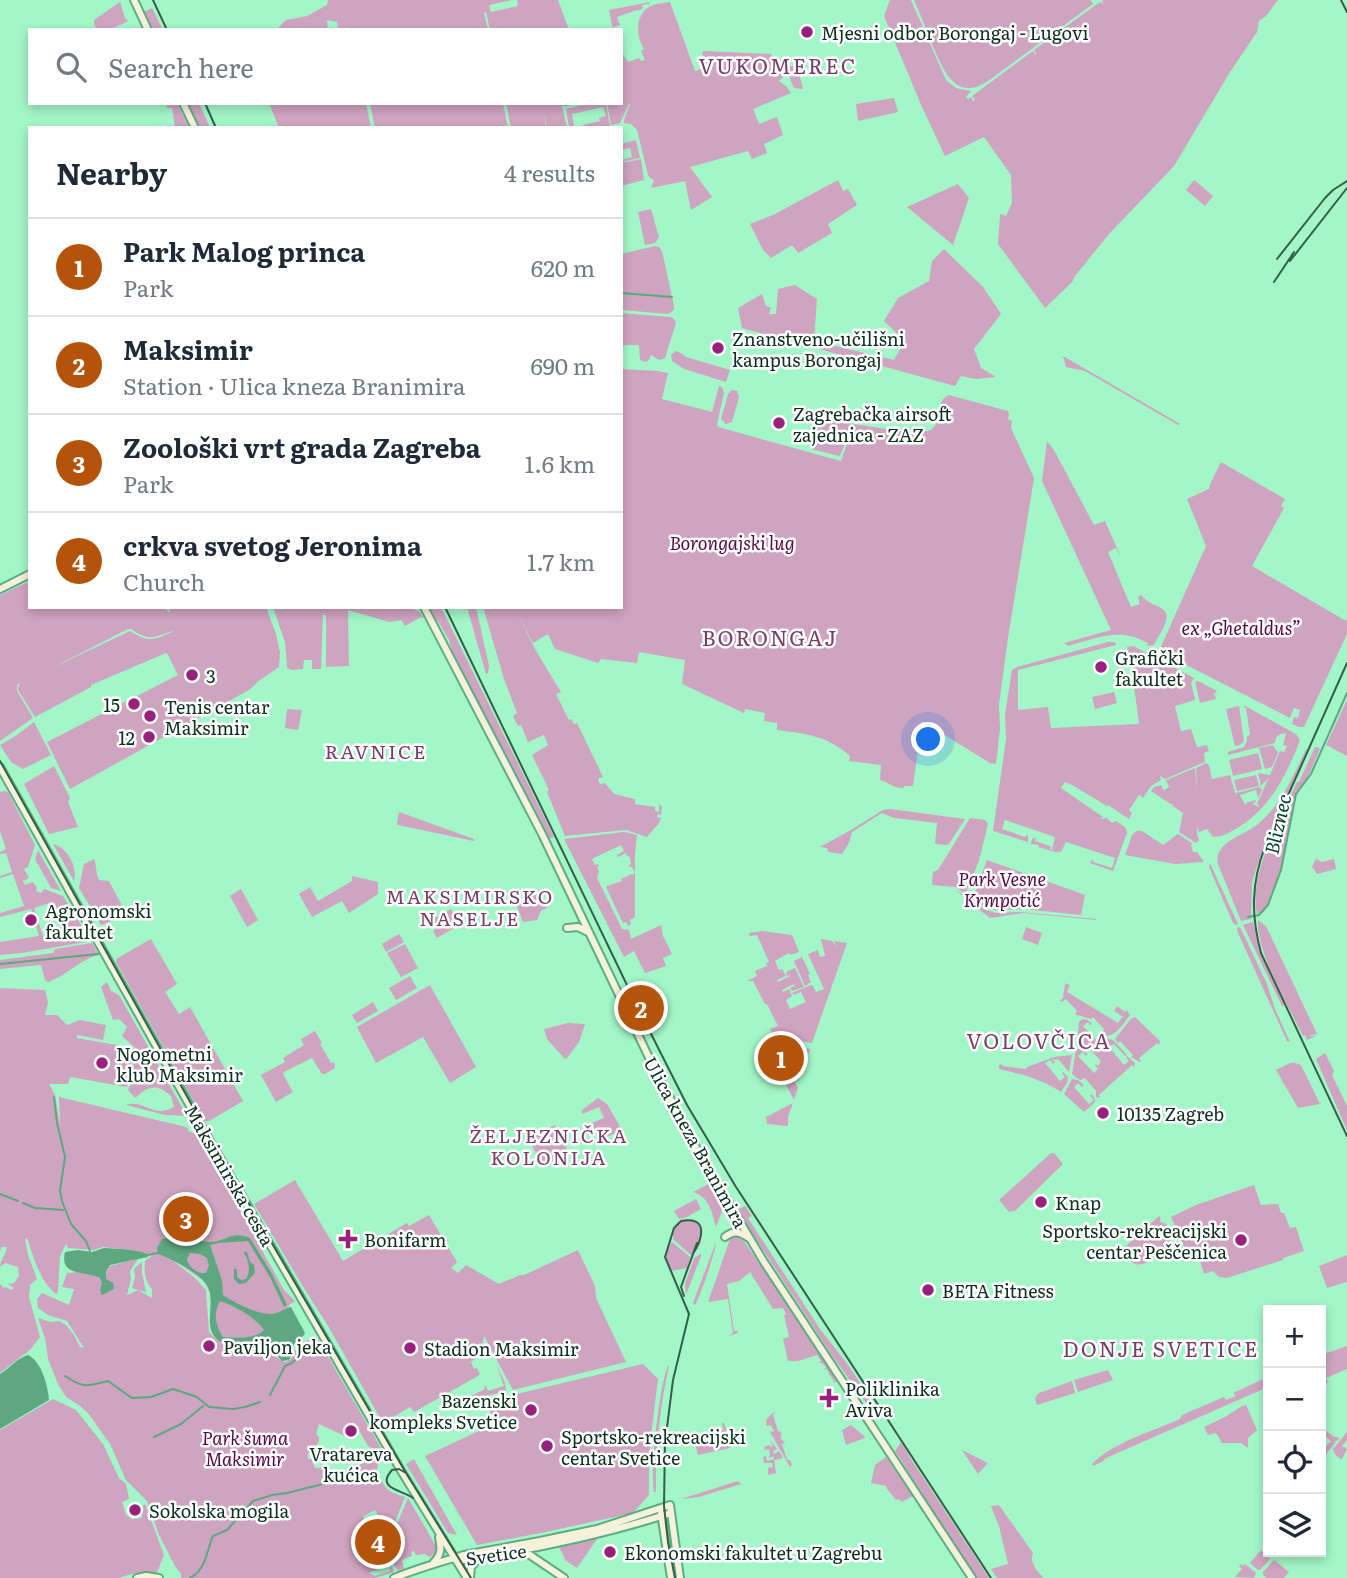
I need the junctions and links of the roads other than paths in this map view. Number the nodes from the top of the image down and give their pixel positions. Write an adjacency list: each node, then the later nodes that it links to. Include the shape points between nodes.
1 (134, 0): 2 (main road)
2 (147, 28)
3 (184, 105): 4 (main road)
4 (194, 126)
5 (28, 575): 6 (main road)
6 (0, 586)
7 (425, 609): 10 (main road, Ulica kneza Branimira)
8 (0, 767): 16 (main road, Maksimirska cesta, via 194,1114)
9 (567, 928): 10 (main road)
10 (589, 933): 12 (main road, Ulica kneza Branimira, via 682,1122)
11 (725, 1237): 12 (main road, via 736,1232)
12 (750, 1239): 30 (main road, Ulica kneza Branimira)
13 (661, 1507): 14 (main road, Svetice); 15 (main road); 17 (main road, Svetice)
14 (670, 1509): 15 (main road, Svetice); 29 (main road)
15 (662, 1516): 17 (main road, Svetice); 28 (main road)
16 (436, 1528): 20 (main road, Maksimirska cesta); 22 (main road, via 441,1550)
17 (539, 1545): 18 (main road, Svetice); 20 (main road, Svetice); 21 (main road)
18 (522, 1551): 19 (main road, Svetice); 21 (main road)
19 (480, 1557): 20 (main road, Svetice); 26 (main road)
20 (455, 1559): 22 (main road); 26 (main road, Maksimirska cesta)
21 (539, 1560): 27 (main road)
22 (433, 1563): 25 (main road)
23 (137, 1578): 24 (main road)
24 (159, 1578)
25 (394, 1578)
26 (468, 1578)
27 (564, 1578)
28 (671, 1578)
29 (680, 1578)
30 (972, 1578)

